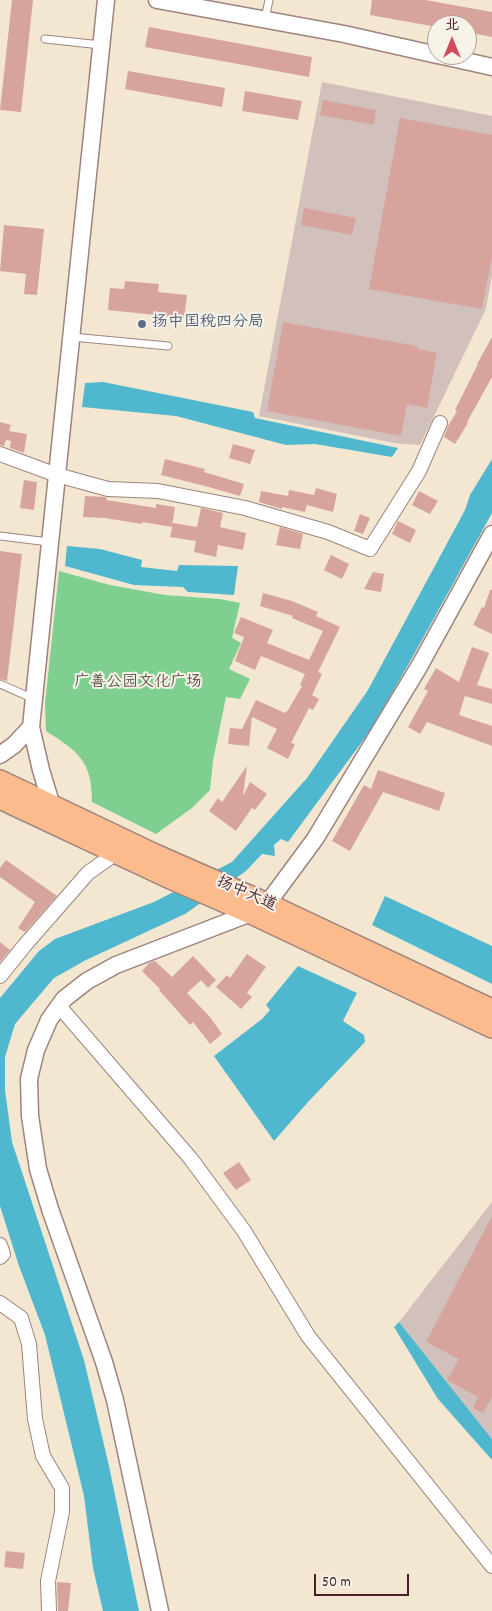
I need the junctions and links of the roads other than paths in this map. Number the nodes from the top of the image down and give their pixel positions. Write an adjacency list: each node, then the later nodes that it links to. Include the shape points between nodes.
1 (106, 0): 6 (street)
2 (157, 0): 4 (street)
3 (268, 0): 4 (lane)
4 (265, 20): 7 (street)
5 (45, 39): 6 (lane)
6 (101, 45): 10 (street)
7 (427, 53)
8 (477, 64): 9 (street)
9 (492, 67)
10 (71, 337): 11 (lane); 14 (street)
11 (168, 346)
12 (440, 423): 14 (street, via 418,471 370,549 328,532 245,508 158,491 108,489)
13 (0, 454): 14 (street)
14 (57, 475): 17 (street)
15 (492, 534): 26 (street, via 420,665 315,839)
16 (0, 536): 17 (lane)
17 (50, 542): 19 (street)
18 (0, 684): 19 (lane)
19 (34, 699): 20 (street)
20 (31, 727): 21 (street); 24 (street)
21 (0, 755)
22 (0, 781): 24 (main road, 扬中大道)
23 (0, 798): 25 (main road, 扬中大道)
24 (52, 806): 25 (main road, 扬中大道)
25 (120, 846): 26 (main road, 扬中大道); 27 (street, via 88,873)
26 (259, 909): 28 (street, via 116,965 87,981); 29 (main road, 扬中大道); 30 (main road, 扬中大道)
27 (0, 976)
28 (59, 1006): 34 (street, via 191,1159 244,1231 308,1336); 36 (street, via 36,1050 29,1079 30,1116 38,1169 115,1400)
29 (492, 1010)
30 (492, 1027)
31 (0, 1245): 32 (street, via 3,1254)
32 (0, 1258)
33 (0, 1303): 35 (street, via 21,1318 29,1344 35,1419 43,1456 62,1488 62,1512 48,1580)
34 (492, 1566)
35 (49, 1611)
36 (160, 1611)

